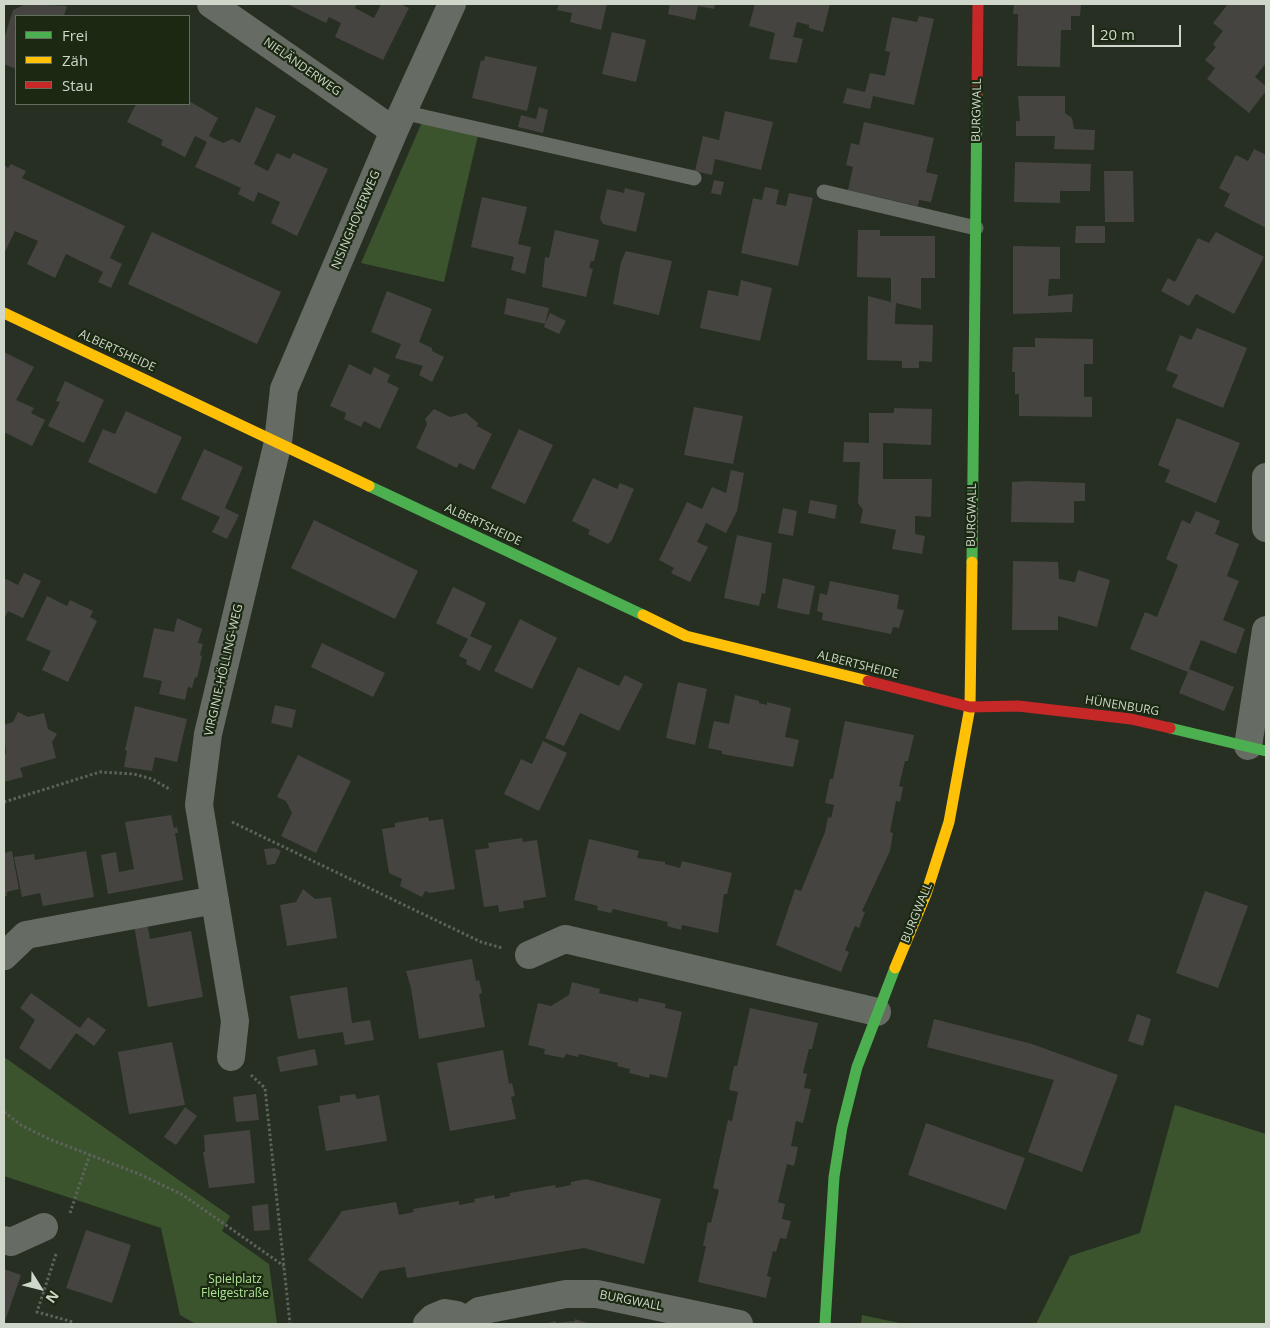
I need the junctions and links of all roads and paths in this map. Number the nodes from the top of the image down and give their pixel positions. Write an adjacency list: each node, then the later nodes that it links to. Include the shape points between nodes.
1 (211, 4): 4 (street, NIELÄNDERWEG)
2 (452, 4): 4 (street, NISINGHOVERWEG)
3 (978, 4): 7 (street, BURGWALL)
4 (398, 121): 5 (lane); 9 (street, NISINGHOVERWEG, via 284,389)
5 (694, 178)
6 (824, 192): 7 (lane)
7 (976, 228): 13 (street, BURGWALL)
8 (4, 313): 9 (street, ALBERTSHEIDE)
9 (278, 442): 13 (street, ALBERTSHEIDE, via 686,636); 16 (street, VIRGINIE-HÖLLING-WEG, via 208,734)
10 (1266, 477): 11 (street)
11 (1266, 528)
12 (1266, 630): 14 (street)
13 (970, 707): 14 (street, HÜNENBURG, via 1018,706 1131,719); 20 (street, BURGWALL, via 949,822 926,894)
14 (1257, 748)
15 (4, 802): 16 (path, via 100,772 114,772 152,779)
16 (199, 805): 17 (street, VIRGINIE-HÖLLING-WEG); 18 (path, via 481,942)
17 (215, 900): 19 (street, via 26,935); 21 (street, VIRGINIE-HÖLLING-WEG, via 234,1021)
18 (529, 955): 20 (street, via 564,939)
19 (4, 956)
20 (877, 1012): 30 (street, BURGWALL, via 857,1068 842,1127 834,1178)
21 (231, 1057): 25 (path, via 265,1088)
22 (4, 1112): 25 (path, via 49,1139 183,1195)
23 (44, 1227): 24 (street, via 11,1242)
24 (4, 1240)
25 (284, 1266): 27 (path)
26 (467, 1323): 28 (street, BURGWALL, via 457,1315 445,1313); 29 (street, BURGWALL, via 479,1312 566,1294 597,1294)
27 (290, 1324)
28 (427, 1324)
29 (739, 1324)
30 (825, 1324)

